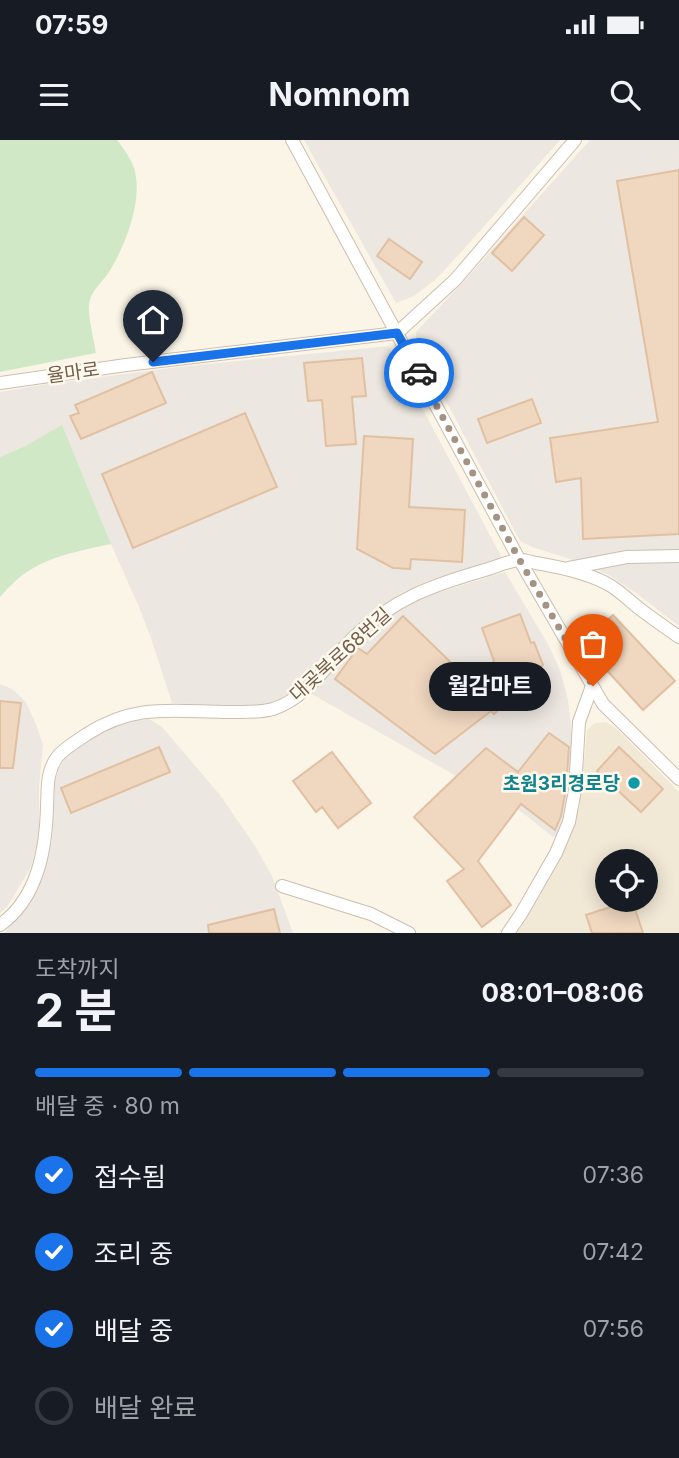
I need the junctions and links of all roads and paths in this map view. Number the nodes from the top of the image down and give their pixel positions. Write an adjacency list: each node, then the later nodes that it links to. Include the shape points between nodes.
1 (292, 140): 3 (lane)
2 (575, 140): 3 (lane, via 454,279)
3 (397, 333): 4 (lane, 율마로); 6 (lane)
4 (0, 383)
5 (679, 556): 7 (lane, via 627,557)
6 (519, 559): 7 (lane, 대곶북로68번길); 9 (lane); 12 (lane, 대곶북로68번길, via 423,590 398,603 354,637 307,688 273,709 132,713 68,746 51,766 46,839 35,880)
7 (569, 568): 8 (lane, 대곶북로68번길, via 610,586)
8 (679, 637)
9 (593, 686): 10 (lane, via 603,704); 14 (lane, via 579,722 569,822)
10 (679, 779)
11 (282, 886): 13 (lane, via 371,914)
12 (0, 925)
13 (409, 933)
14 (509, 933)

